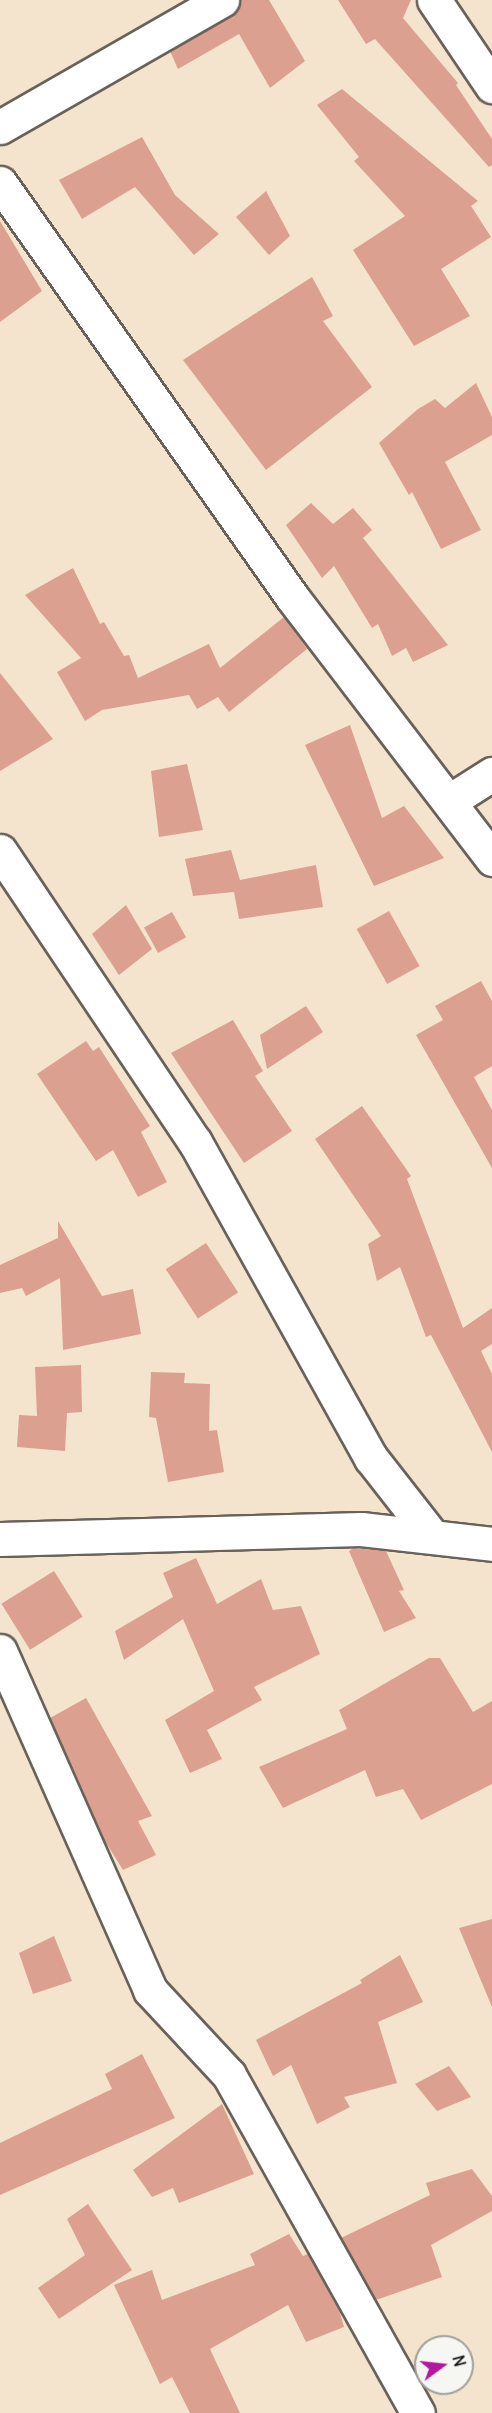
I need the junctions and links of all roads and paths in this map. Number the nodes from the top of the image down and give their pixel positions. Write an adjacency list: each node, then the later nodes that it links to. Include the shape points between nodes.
1 (222, 0): 4 (street)
2 (434, 0): 3 (street)
3 (492, 86)
4 (0, 127)
5 (0, 183): 7 (street, via 292,597)
6 (492, 774): 7 (street)
7 (451, 800): 9 (street)
8 (0, 851): 10 (street, via 195,1142 371,1458)
9 (492, 859)
10 (432, 1536): 11 (street, via 361,1529); 12 (street)
11 (0, 1539)
12 (492, 1544)
13 (0, 1651): 14 (street, via 150,1990 229,2075)
14 (418, 2413)

